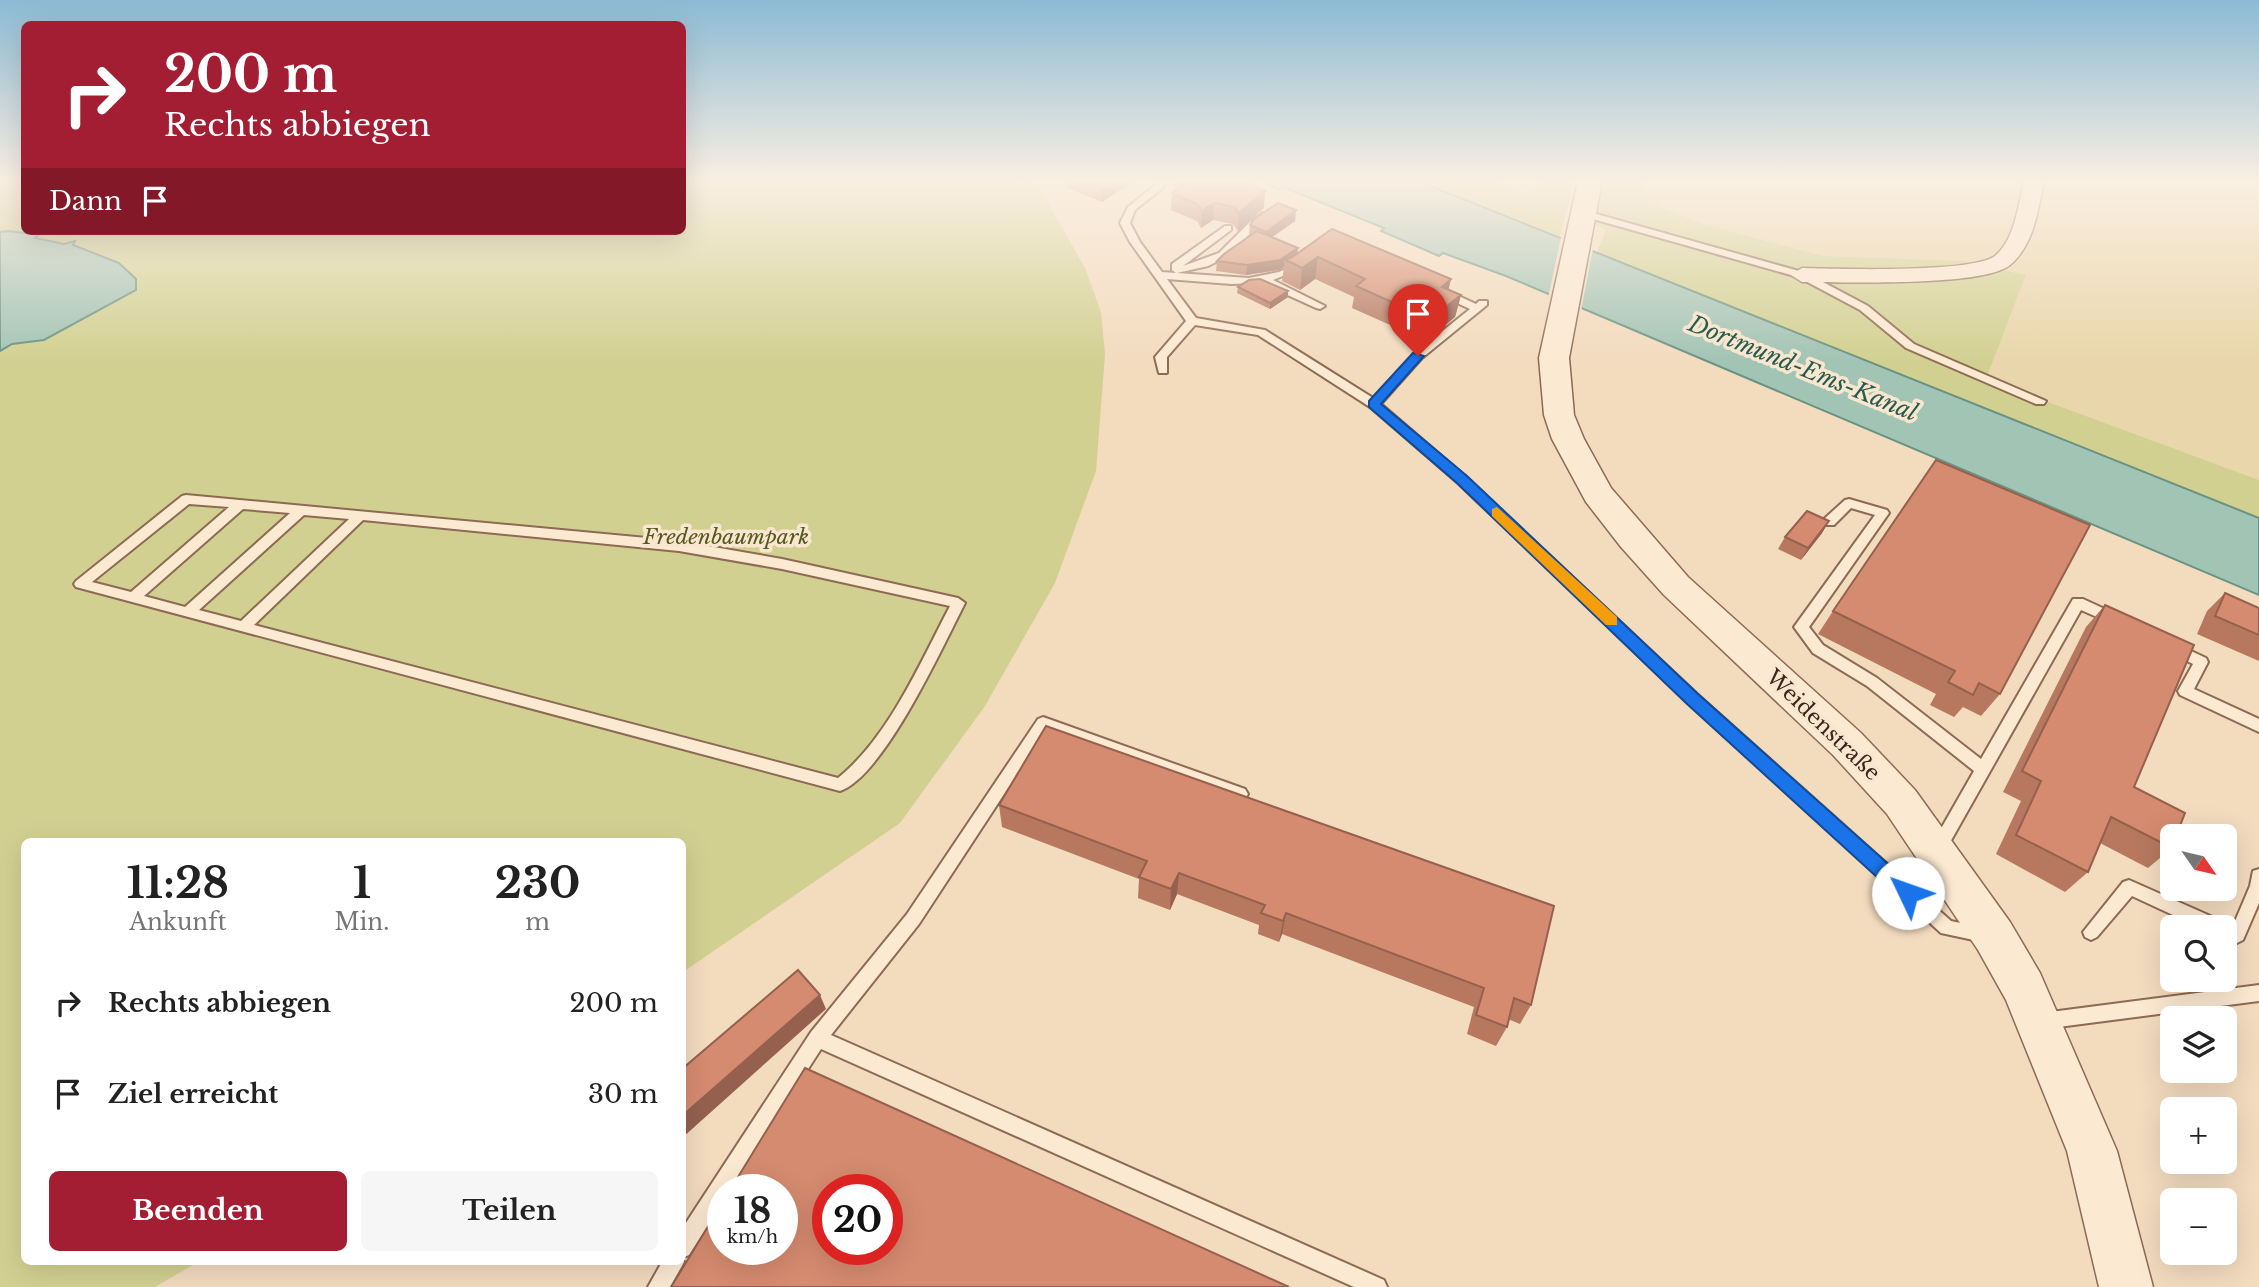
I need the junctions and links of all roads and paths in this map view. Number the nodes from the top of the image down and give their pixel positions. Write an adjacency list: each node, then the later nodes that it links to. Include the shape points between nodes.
1 (1135, 241): 8 (lane)
2 (1211, 241): 8 (lane)
3 (1237, 241): 8 (lane, via 1217,260)
4 (1577, 241): 29 (street, Weidenstraße, via 1554,358 1559,415 1598,494 1676,586 1847,744 1901,802)
5 (1670, 241): 9 (lane)
6 (2017, 241): 9 (street, via 2014,251 1990,268 1901,276)
7 (1306, 260): 10 (lane, via 1283,276)
8 (1159, 275): 10 (lane); 13 (lane)
9 (1802, 275): 15 (lane, via 1864,308 1910,346)
10 (1262, 279): 12 (lane)
11 (1429, 287): 16 (lane, via 1481,305 1418,356)
12 (1320, 306)
13 (1192, 321): 14 (lane, via 1161,357); 16 (lane, via 1261,332)
14 (1163, 371)
15 (2040, 401)
16 (1374, 404): 34 (lane, via 1947,928)
17 (241, 504): 18 (lane); 21 (lane); 21 (lane, via 186,499 81,584)
18 (301, 510): 19 (lane); 22 (lane)
19 (361, 515): 24 (lane); 24 (lane, via 678,546 958,603 899,713 852,778 840,785)
20 (1829, 522): 27 (lane, via 1849,503 1883,513 1801,627 1818,649 1872,681)
21 (133, 598): 22 (lane)
22 (187, 613): 24 (lane)
23 (2126, 626): 27 (lane, via 2078,603)
24 (242, 628)
25 (2162, 643): 26 (lane, via 2201,662 2185,691)
26 (2259, 726)
27 (1983, 769): 29 (lane)
28 (1240, 794): 37 (lane, via 1043,723 913,919)
29 (1936, 852): 34 (street, Weidenstraße)
30 (2259, 876): 33 (lane)
31 (2191, 915): 32 (lane, via 2129,887)
32 (2091, 932)
33 (2237, 935)
34 (1994, 936): 36 (street, Weidenstraße)
35 (2259, 993): 36 (lane)
36 (2038, 1022): 42 (street, Weidenstraße, via 2092,1151)
37 (817, 1038): 38 (lane); 41 (lane)
38 (686, 1242)
39 (672, 1265): 40 (lane)
40 (658, 1287)
41 (1377, 1287)
42 (2126, 1287)

